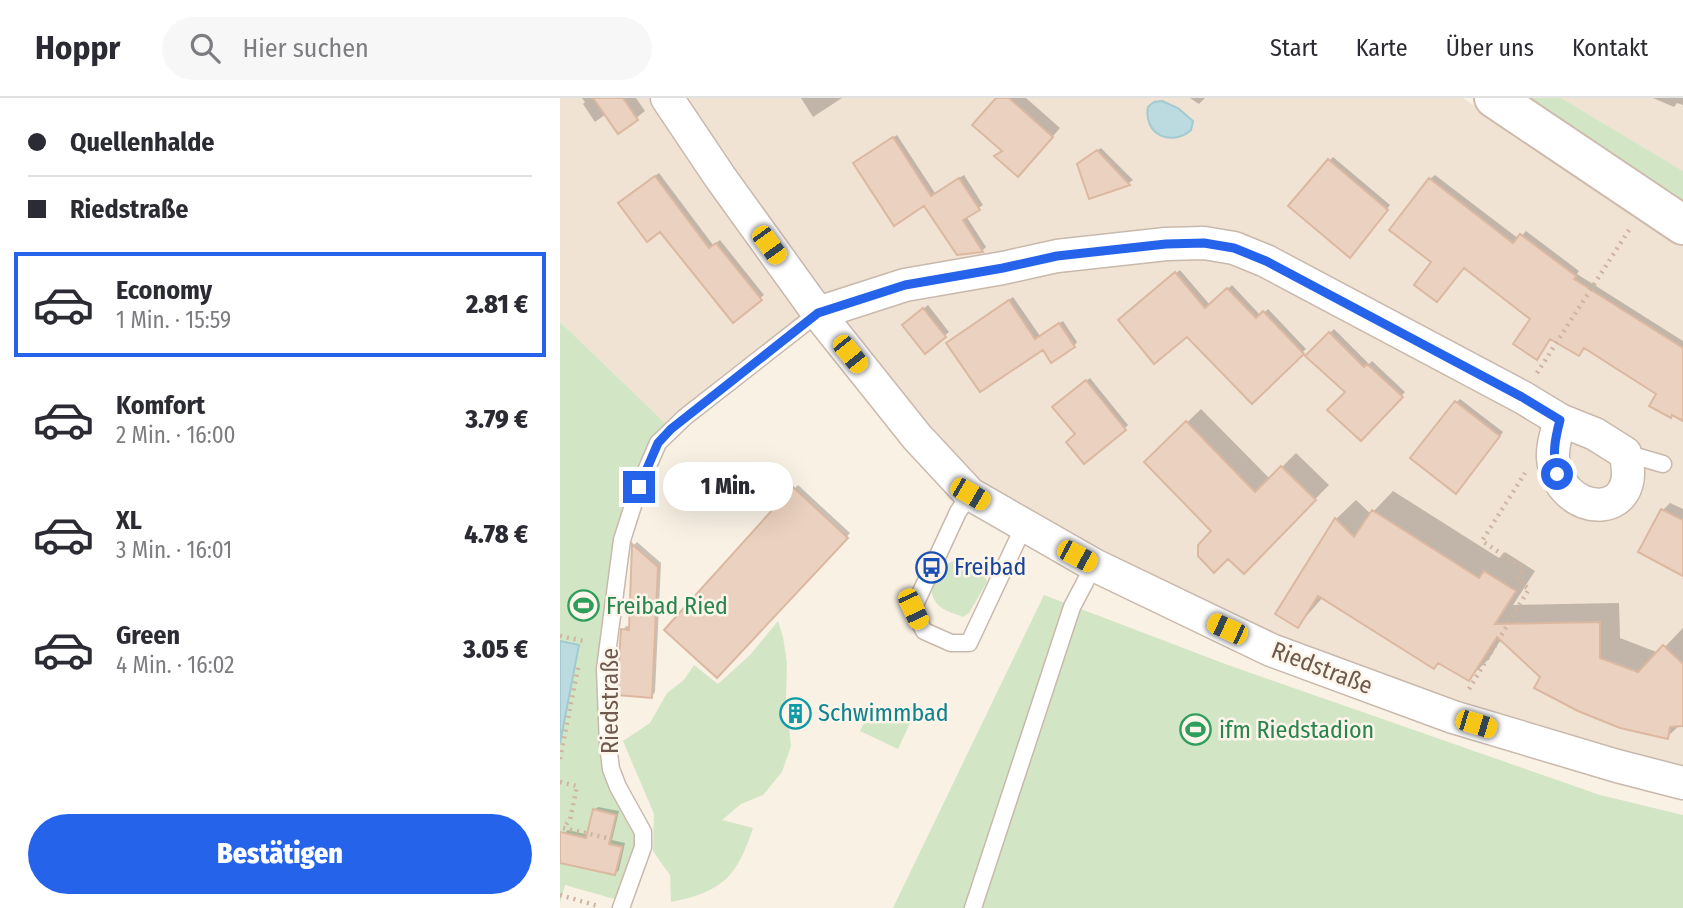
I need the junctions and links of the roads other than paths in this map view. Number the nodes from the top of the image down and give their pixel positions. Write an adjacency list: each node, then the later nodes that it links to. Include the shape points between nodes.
1 (667, 98): 4 (street, Riedstraße)
2 (1493, 98): 3 (main road)
3 (1683, 225)
4 (818, 313): 5 (street, via 905,285 1057,256 1204,243 1234,248 1266,261); 8 (street, Riedstraße, via 917,437); 12 (lane, Riedstraße, via 658,443 621,540 605,668 608,745 618,787 643,832 643,847)
5 (1560, 420): 6 (street); 6 (street, via 1553,458 1560,484 1580,500 1600,507 1622,496 1629,476)
6 (1625, 453): 7 (lane)
7 (1663, 464)
8 (970, 494): 9 (street, Riedstraße); 9 (lane, via 913,609 924,631 951,643 969,643)
9 (1024, 526): 10 (street, Riedstraße)
10 (1094, 565): 11 (street, Riedstraße, via 1271,650 1453,717); 13 (lane, via 1072,607)
11 (1683, 783)
12 (621, 908)
13 (973, 908)

